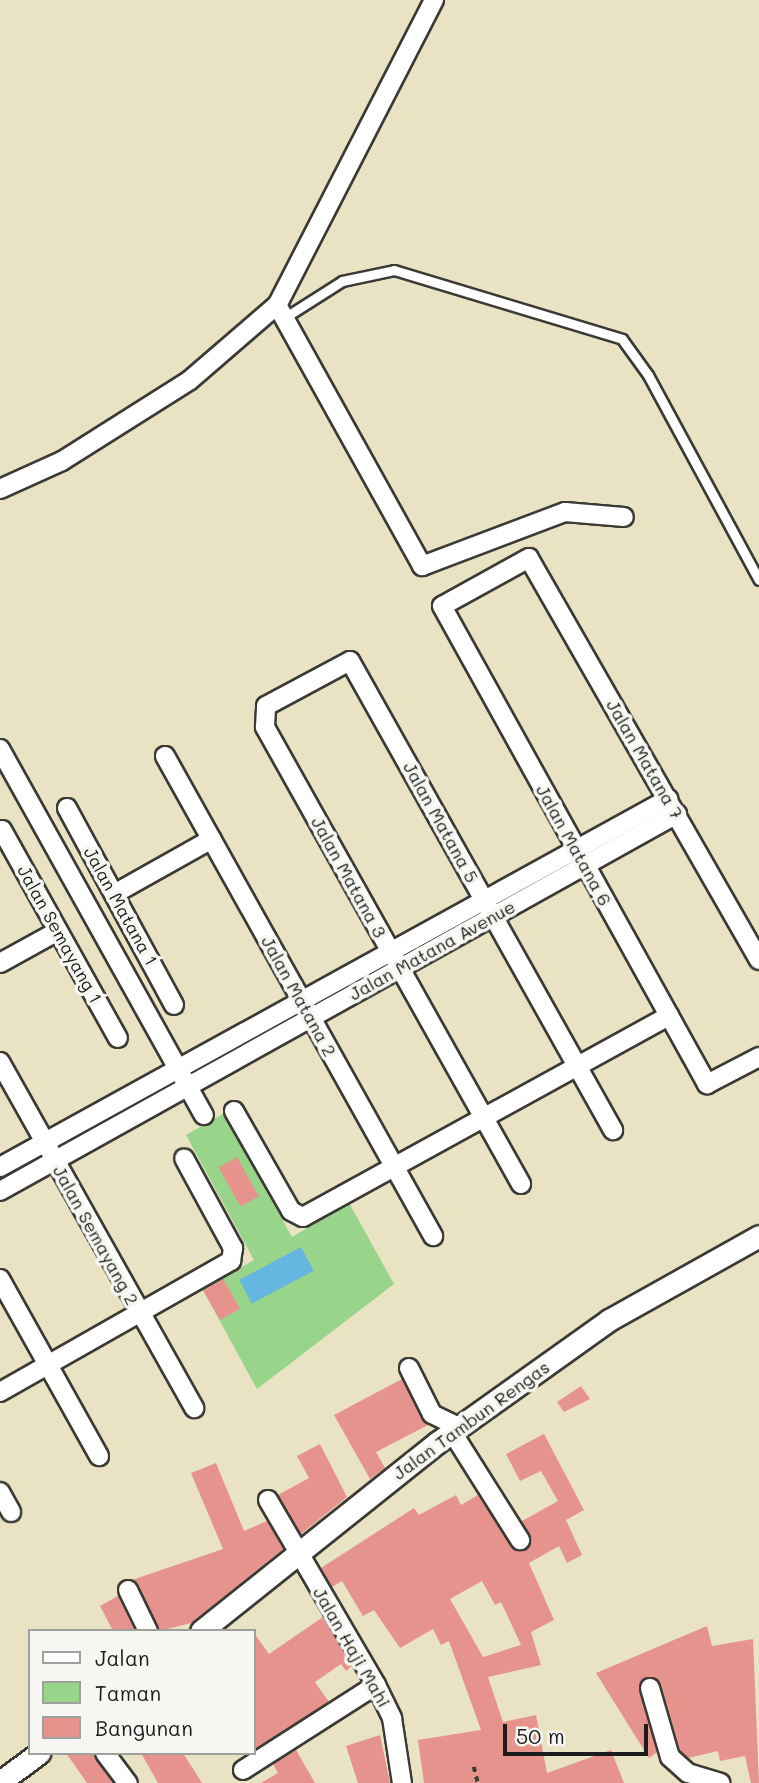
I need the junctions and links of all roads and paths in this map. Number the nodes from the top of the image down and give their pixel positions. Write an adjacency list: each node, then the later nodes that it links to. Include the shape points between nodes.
1 (434, 0): 2 (street)
2 (280, 311): 3 (street, via 190,380 62,461); 4 (street, via 422,566 565,512); 5 (lane, via 342,281 394,270 622,339 648,375)
3 (0, 489)
4 (624, 517)
5 (759, 580)
6 (442, 606): 10 (street, Jalan Matana 7, via 529,558); 14 (street, Jalan Matana 6)
7 (261, 716): 16 (street, Jalan Matana 5, via 266,706 350,661); 18 (street, Jalan Matana 3)
8 (0, 749): 30 (street)
9 (165, 756): 13 (street, Jalan Matana 2)
10 (673, 806): 14 (street, Jalan Matana Avenue); 19 (street, Jalan Matana 7)
11 (67, 808): 15 (street, Jalan Matana 1)
12 (2, 830): 17 (street, Jalan Semayang 1)
13 (212, 839): 15 (street); 22 (street, Jalan Matana 2)
14 (580, 857): 16 (street, Jalan Matana Avenue); 24 (street, Jalan Matana 6)
15 (114, 894): 23 (street, Jalan Matana 1)
16 (489, 908): 18 (street, Jalan Matana Avenue); 21 (street, Jalan Matana Avenue); 29 (street, Jalan Matana 5)
17 (58, 931): 20 (street); 26 (street, Jalan Semayang 1)
18 (390, 951): 21 (street, Jalan Matana 3); 22 (street, Jalan Matana Avenue)
19 (759, 960)
20 (0, 963)
21 (400, 967): 25 (street, Jalan Matana Avenue); 34 (street, Jalan Matana 3)
22 (301, 1000): 25 (street, Jalan Matana 2); 30 (street, Jalan Matana Avenue)
23 (174, 1005)
24 (669, 1016): 27 (street, Jalan Matana 6, via 707,1084); 29 (street)
25 (311, 1017): 31 (street, Jalan Matana Avenue); 40 (street, Jalan Matana 2)
26 (118, 1038)
27 (759, 1057)
28 (0, 1062): 36 (street, Jalan Semayang 2)
29 (578, 1066): 34 (street); 35 (street, Jalan Matana 5)
30 (177, 1068): 31 (street); 36 (street, Jalan Matana Avenue)
31 (186, 1086): 33 (street); 38 (street, Jalan Matana Avenue)
32 (234, 1111): 40 (street, via 296,1217)
33 (204, 1115)
34 (484, 1118): 40 (street); 41 (street, Jalan Matana 3)
35 (613, 1130)
36 (43, 1143): 38 (street, Jalan Semayang 2); 39 (street, Jalan Matana Avenue)
37 (184, 1158): 46 (street, via 235,1255)
38 (54, 1161): 42 (street, Jalan Matana Avenue); 46 (street, Jalan Semayang 2)
39 (0, 1167)
40 (395, 1167): 43 (street, Jalan Matana 2)
41 (521, 1184)
42 (0, 1191)
43 (433, 1236)
44 (759, 1236): 51 (street, Jalan Tambun Rengas, via 609,1320)
45 (0, 1279): 47 (street)
46 (141, 1314): 47 (street); 50 (street, Jalan Semayang 2)
47 (48, 1366): 49 (street); 52 (street)
48 (409, 1368): 51 (street, via 432,1414)
49 (0, 1392)
50 (194, 1408)
51 (459, 1437): 56 (street); 57 (street, Jalan Tambun Rengas)
52 (99, 1456)
53 (0, 1492): 55 (street)
54 (268, 1500): 57 (street, Jalan Haji Mahi)
55 (11, 1512)
56 (520, 1540)
57 (303, 1561): 60 (street, Jalan Tambun Rengas); 61 (street, Jalan Haji Mahi)
58 (128, 1590): 59 (street)
59 (147, 1629)
60 (204, 1629)
61 (376, 1685): 66 (street); 69 (street, Jalan Haji Mahi, via 392,1718)
62 (650, 1688): 71 (street, via 670,1756 688,1773)
63 (36, 1755): 67 (street)
64 (107, 1755): 68 (street)
65 (474, 1766): 70 (path)
66 (243, 1770)
67 (0, 1782)
68 (128, 1783)
69 (402, 1783)
70 (478, 1783)
71 (720, 1783)

